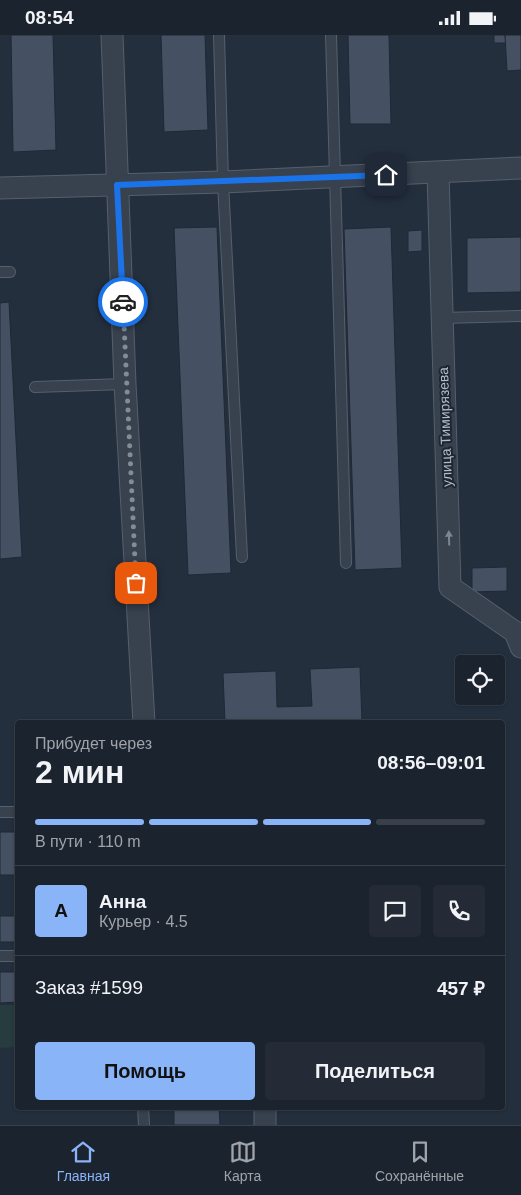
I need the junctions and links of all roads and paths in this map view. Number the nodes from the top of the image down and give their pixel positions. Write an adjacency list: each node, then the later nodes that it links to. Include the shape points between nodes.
1 (112, 35): 8 (street)
2 (219, 35): 7 (lane)
3 (331, 35): 6 (lane)
4 (521, 168): 5 (street)
5 (438, 173): 6 (street); 11 (street, улица Тимирязева)
6 (334, 178): 7 (street); 15 (lane)
7 (223, 182): 8 (street); 14 (lane)
8 (117, 185): 9 (street); 12 (street)
9 (0, 188)
10 (521, 316): 11 (lane)
11 (442, 317): 16 (street, улица Тимирязева, one-way to 11, via 515,632 450,587)
12 (125, 384): 13 (lane); 17 (street)
13 (34, 387)
14 (242, 557)
15 (346, 563)
16 (521, 647)
17 (144, 720)
18 (0, 812): 19 (lane)
19 (15, 812)
20 (0, 956): 21 (lane)
21 (15, 956)
22 (143, 1110): 24 (lane)
23 (265, 1110): 25 (street)
24 (144, 1125)
25 (265, 1125)

